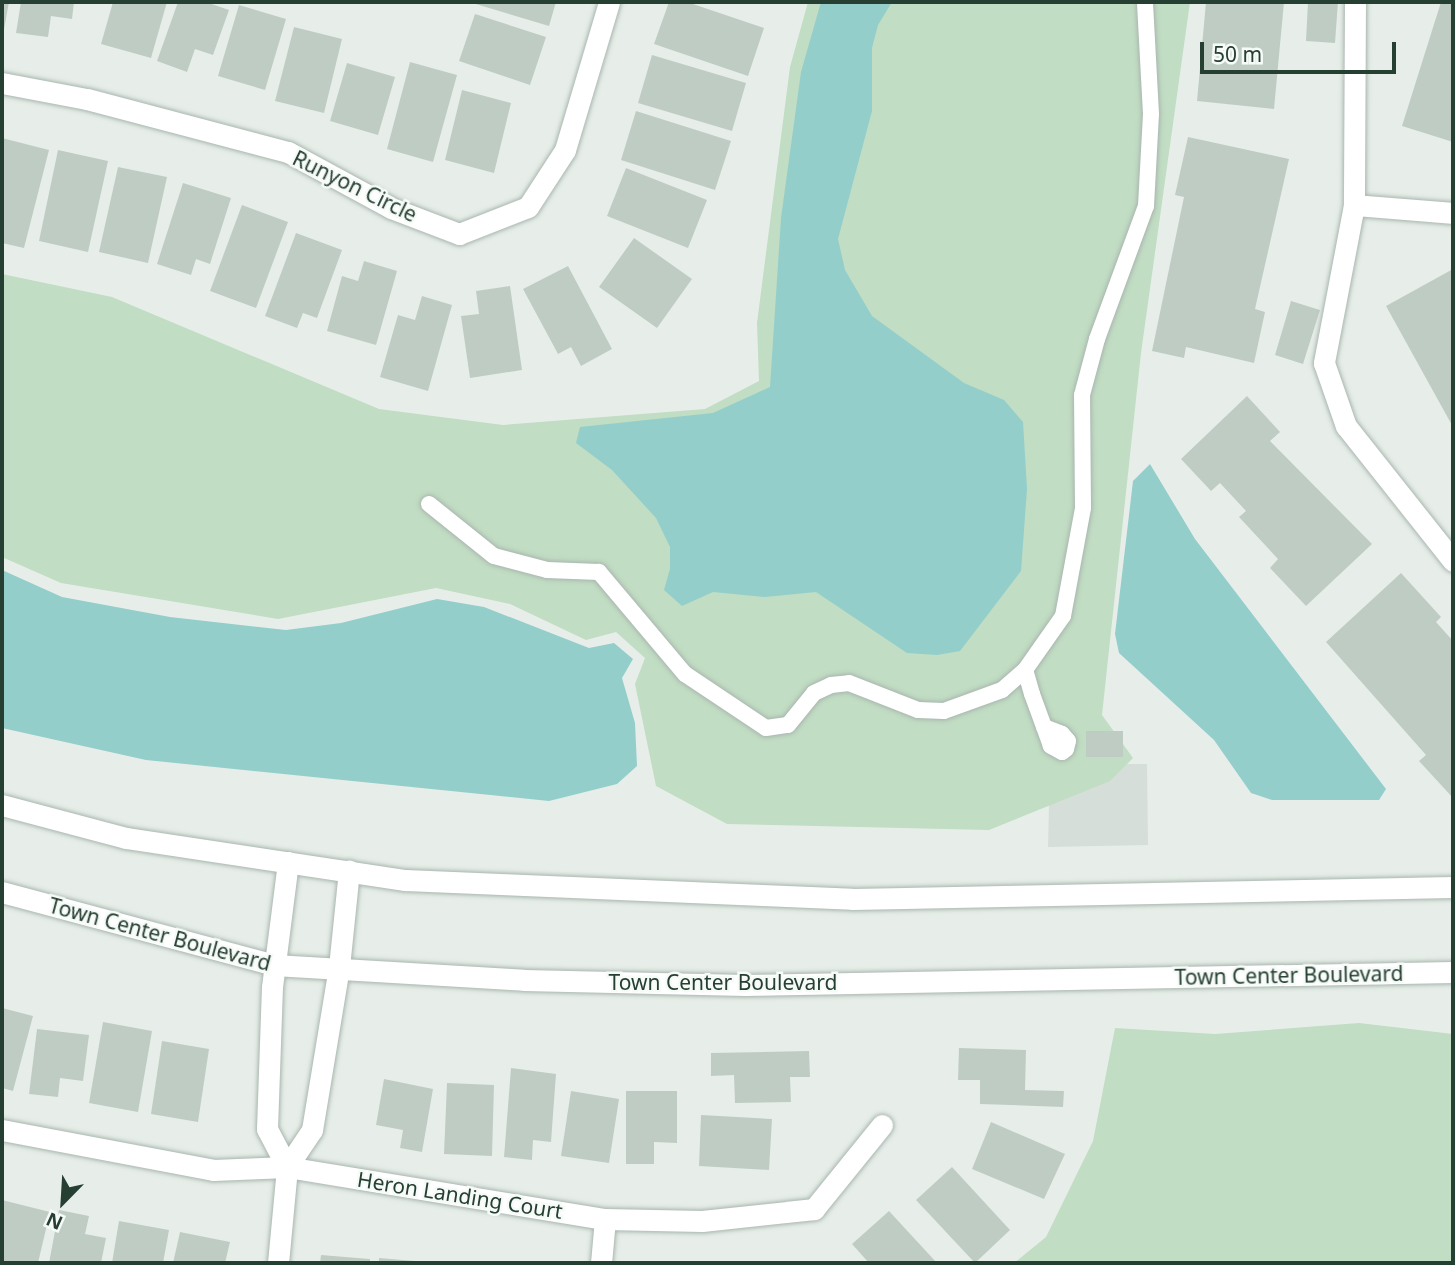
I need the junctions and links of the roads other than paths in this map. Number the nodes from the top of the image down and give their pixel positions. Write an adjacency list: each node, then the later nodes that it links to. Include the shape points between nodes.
1 (609, 2): 4 (street, Runyon Circle, via 565,150 528,207 459,233 391,208 288,152)
2 (1145, 2): 9 (lane, via 1152,114 1146,206 1097,339 1082,395 1083,508 1063,615)
3 (1355, 2): 5 (street)
4 (2, 83)
5 (1354, 205): 6 (street); 8 (street, via 1324,363 1346,426)
6 (1453, 214)
7 (429, 504): 9 (lane, via 494,556 547,570 599,572 685,674 766,728 788,725 814,694 831,685 849,683 918,710 944,711 1002,690)
8 (1453, 561)
9 (1025, 670): 10 (lane)
10 (1044, 727)
11 (2, 806): 12 (street, via 126,838)
12 (288, 862): 13 (street); 16 (street)
13 (349, 872): 14 (street, via 405,880 852,899); 17 (street)
14 (1453, 887)
15 (2, 892): 16 (street, Town Center Boulevard)
16 (274, 965): 17 (street, Town Center Boulevard); 21 (street, via 267,1129)
17 (339, 967): 18 (street, Town Center Boulevard, via 524,980 745,985); 21 (street, via 312,1130)
18 (1453, 972)
19 (882, 1125): 22 (street, Heron Landing Court, via 814,1209 702,1221)
20 (2, 1130): 21 (street, Heron Landing Court, via 213,1170)
21 (287, 1167): 22 (street, Heron Landing Court); 23 (street)
22 (605, 1219): 24 (street)
23 (278, 1263)
24 (601, 1263)

